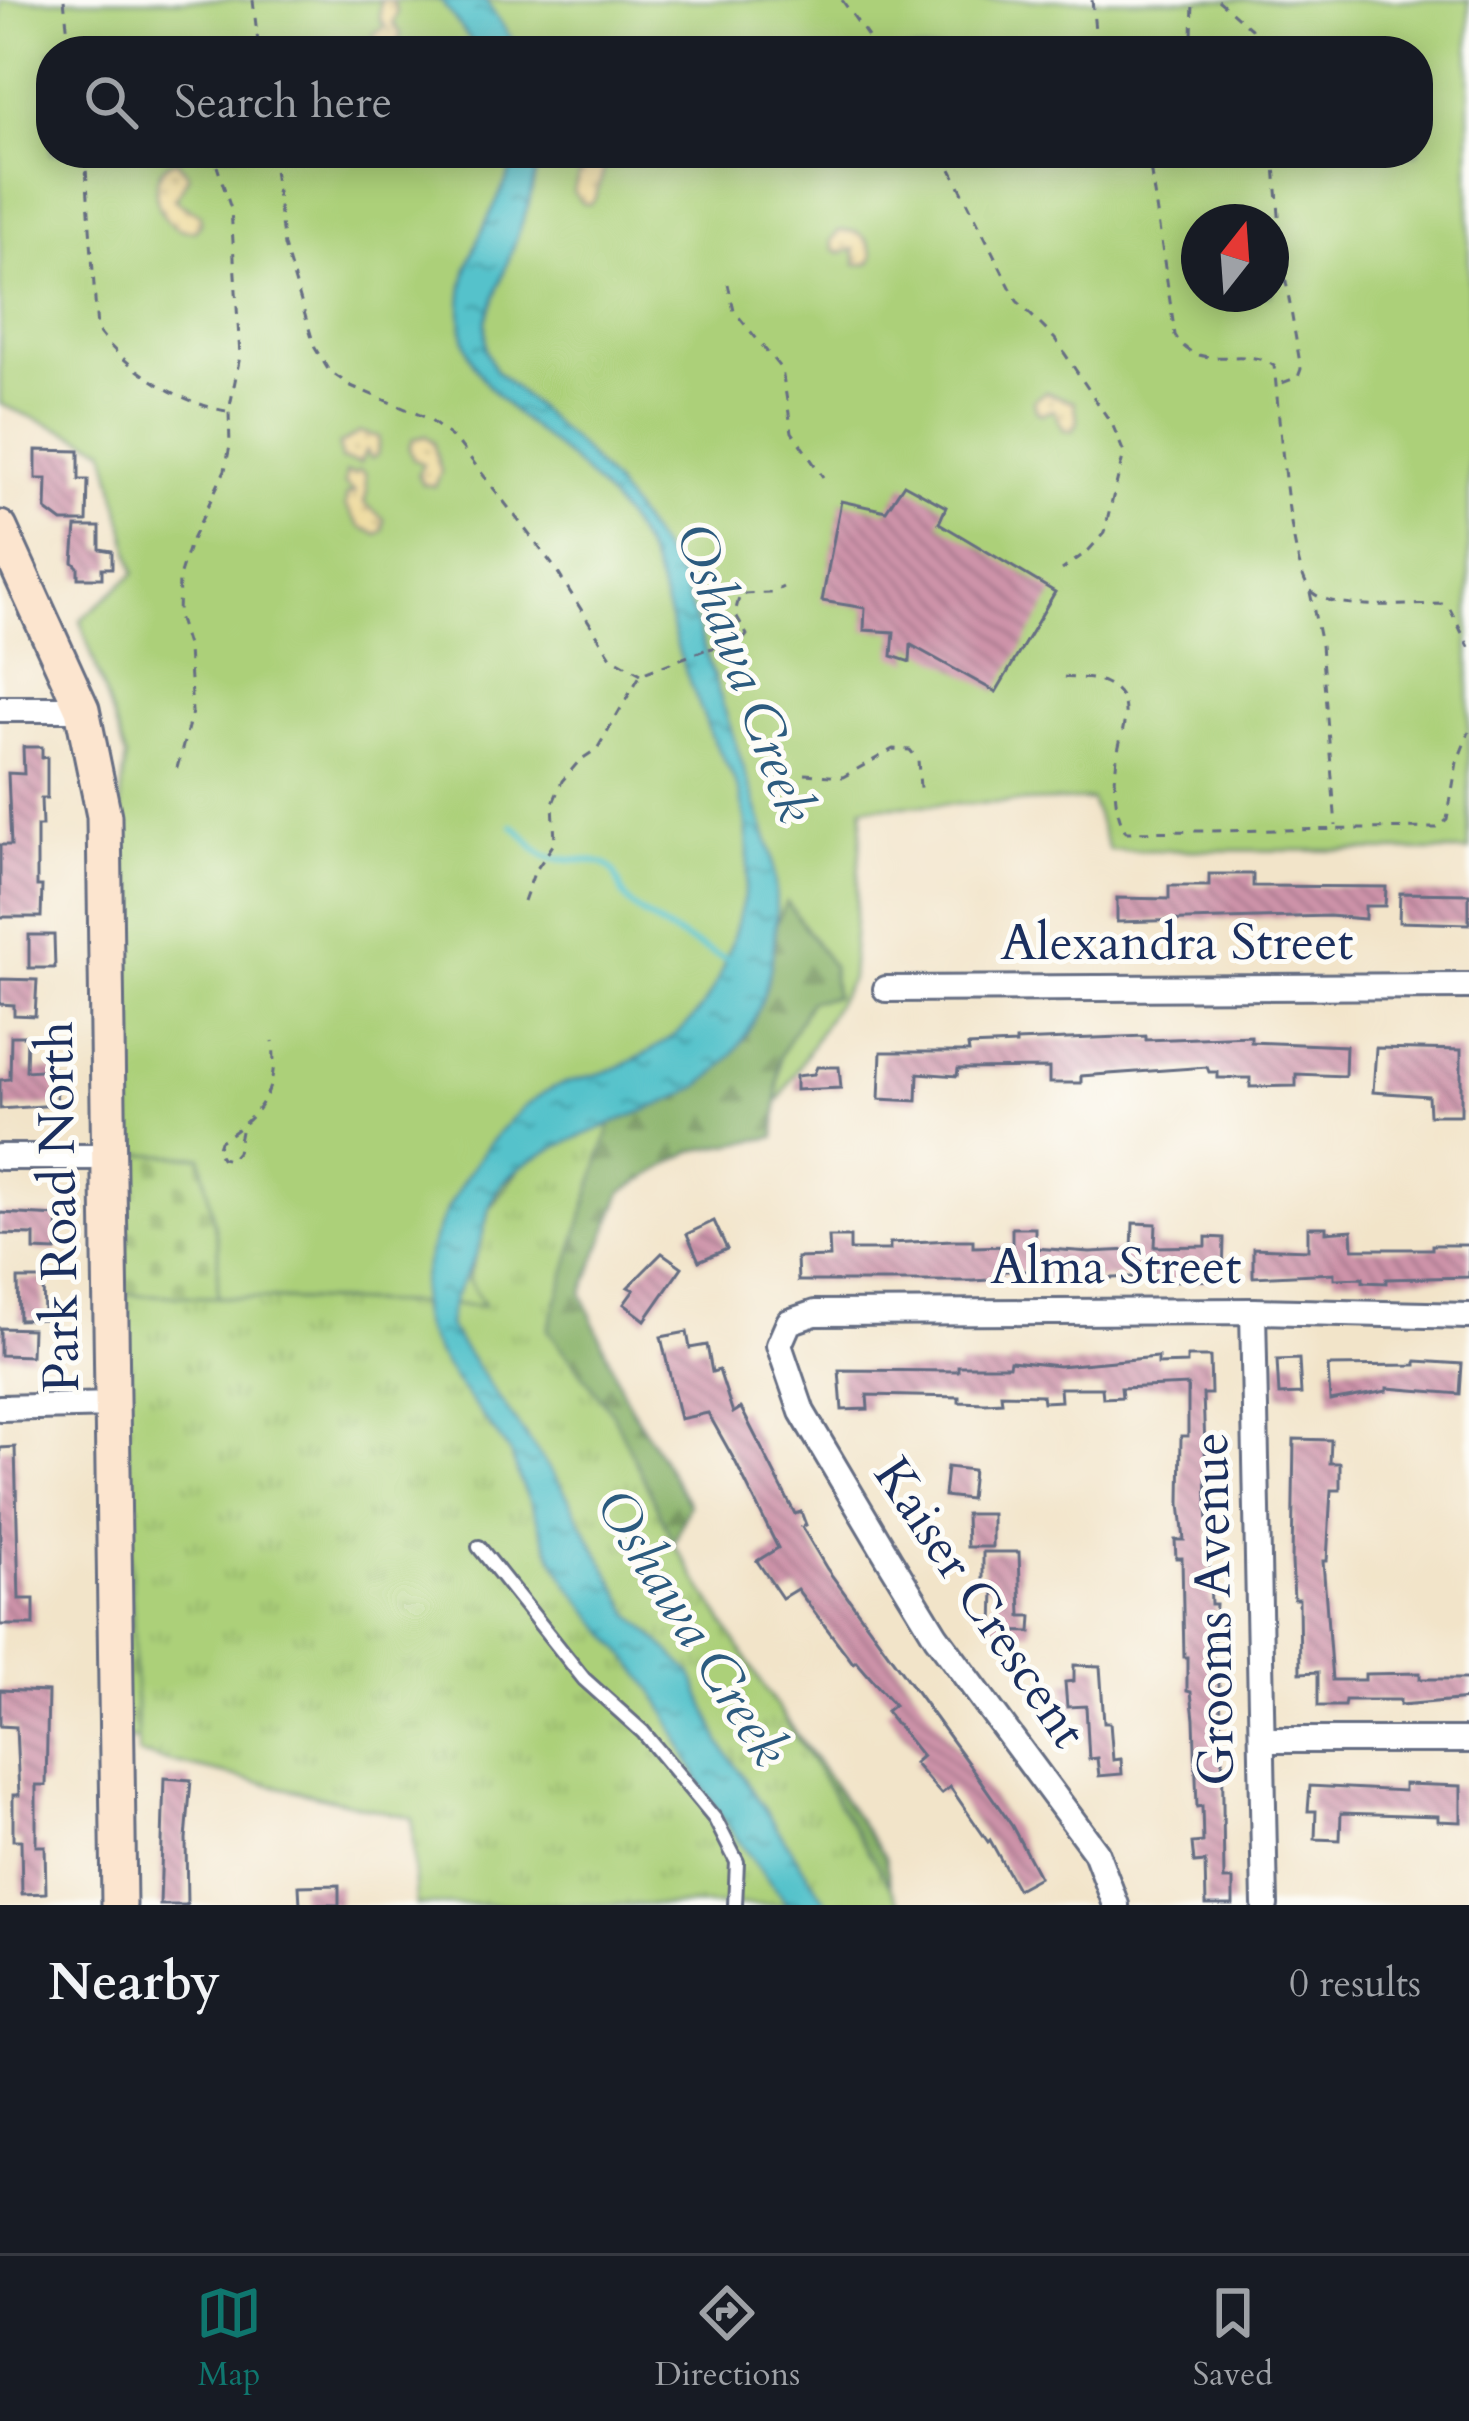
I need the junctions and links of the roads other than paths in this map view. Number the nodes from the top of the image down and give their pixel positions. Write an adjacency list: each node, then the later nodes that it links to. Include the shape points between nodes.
1 (0, 528): 3 (main road, Park Road North)
2 (0, 709): 3 (street)
3 (82, 709): 7 (main road, Park Road North, via 104,816)
4 (1469, 986): 5 (street, Alexandra Street)
5 (886, 988)
6 (0, 1157): 7 (street)
7 (108, 1157): 11 (main road, Park Road North)
8 (1252, 1311): 9 (street, Alma Street); 10 (street, Alma Street, via 815,1313 789,1322); 14 (street, Grooms Avenue)
9 (1469, 1316)
10 (779, 1345): 18 (street, Kaiser Crescent, via 802,1412 889,1559 936,1636 1096,1852)
11 (112, 1405): 12 (street); 16 (main road, Park Road North)
12 (0, 1408)
13 (479, 1547): 17 (lane, via 584,1679 643,1732 715,1819 736,1862)
14 (1263, 1740): 15 (street); 19 (street, Grooms Avenue)
15 (1469, 1740)
16 (119, 1905)
17 (735, 1905)
18 (1116, 1905)
19 (1265, 1905)

